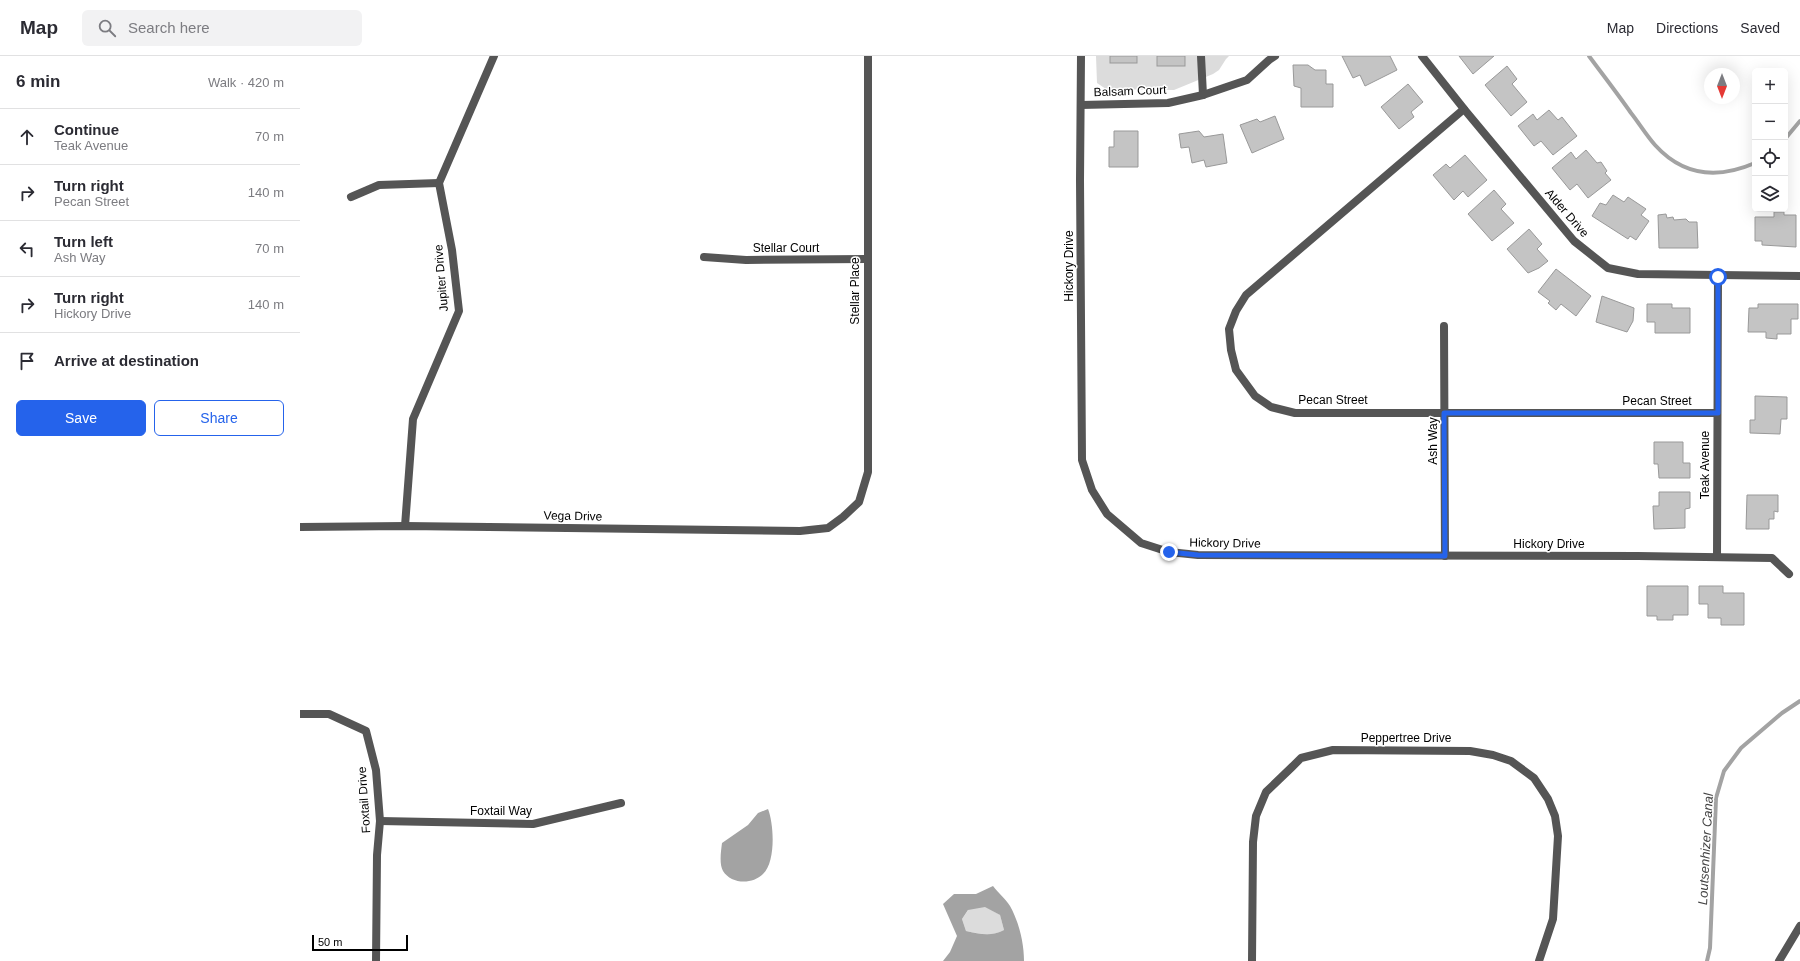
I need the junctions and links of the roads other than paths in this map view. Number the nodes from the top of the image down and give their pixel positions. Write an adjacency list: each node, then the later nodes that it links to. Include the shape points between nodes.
1 (494, 56): 10 (street)
2 (868, 56): 13 (street, Stellar Place)
3 (1081, 56): 8 (street, Hickory Drive)
4 (1201, 56): 7 (street)
5 (1275, 56): 7 (street, Balsam Court, via 1248,80)
6 (1422, 56): 9 (street, Alder Drive)
7 (1203, 95): 8 (street, Balsam Court, via 1168,103)
8 (1081, 104): 22 (street, Hickory Drive, via 1082,460 1092,490 1107,514 1141,543 1169,552)
9 (1464, 110): 15 (street, Alder Drive, via 1574,241 1608,268 1638,274); 17 (street, Pecan Street, via 1246,295 1229,329 1236,370 1255,396 1271,407 1295,413)
10 (439, 183): 11 (street, via 379,185); 20 (street, Jupiter Drive, via 452,250 459,311 413,419)
11 (351, 197)
12 (704, 257): 13 (street, Stellar Court, via 746,260)
13 (867, 259): 19 (street, Stellar Place, via 868,472 859,502)
14 (1800, 276): 15 (street, Alder Drive)
15 (1718, 277): 18 (street, Teak Avenue)
16 (1444, 326): 17 (street, Ash Way)
17 (1444, 413): 18 (street, Pecan Street); 22 (street, Ash Way)
18 (1718, 413): 23 (street, Teak Avenue)
19 (843, 517): 20 (street, Vega Drive, via 828,528 800,531)
20 (404, 526): 21 (street, Vega Drive)
21 (300, 527)
22 (1445, 556): 23 (street, Hickory Drive)
23 (1718, 557): 24 (street, Hickory Drive, via 1772,558)
24 (1789, 574)
25 (300, 714): 27 (street, Foxtail Drive, via 329,714 366,731 376,770)
26 (620, 803): 27 (street, Foxtail Way, via 533,824)
27 (380, 821): 29 (street, Foxtail Drive)
28 (1800, 926): 32 (street)
29 (376, 961)
30 (1252, 961): 31 (street, Peppertree Drive, via 1253,842 1256,816 1266,792 1302,758 1333,750 1470,750 1511,761 1534,778 1548,799 1555,816 1558,836 1553,919)
31 (1539, 961)
32 (1780, 961)

